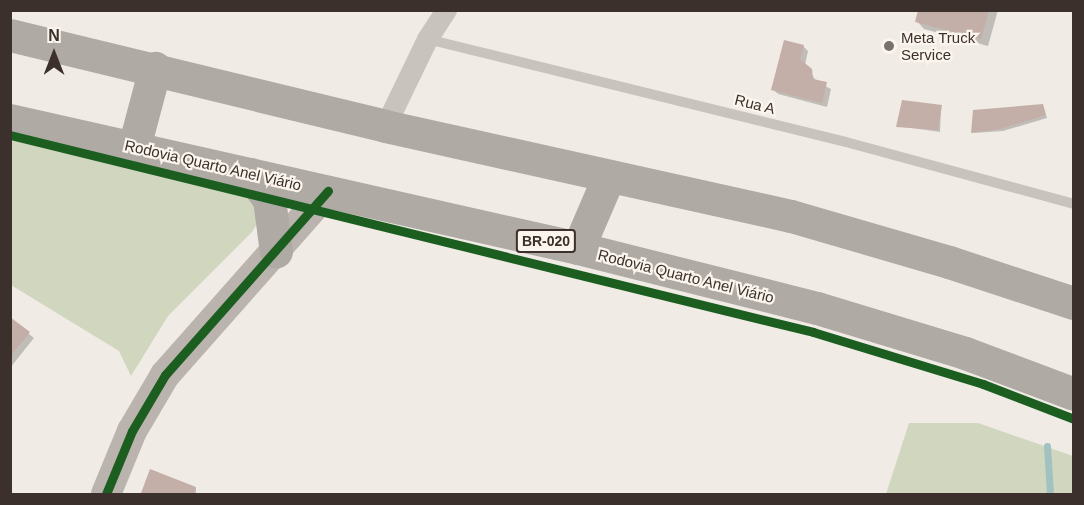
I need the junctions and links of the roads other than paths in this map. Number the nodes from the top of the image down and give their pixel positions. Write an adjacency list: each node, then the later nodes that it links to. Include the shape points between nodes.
1 (446, 10): 3 (street)
2 (10, 35): 4 (highway)
3 (427, 39): 6 (street); 11 (lane, Rua A, via 846,142)
4 (155, 68): 6 (highway); 7 (highway)
5 (10, 120): 7 (highway, Rodovia Quarto Anel Viário / BR-020)
6 (385, 126): 9 (highway)
7 (134, 147): 8 (highway, Rodovia Quarto Anel Viário / BR-020)
8 (250, 174): 10 (highway, Rodovia Quarto Anel Viário / BR-020); 13 (highway, via 270,199)
9 (609, 176): 12 (highway); 14 (highway, via 790,216)
10 (328, 191): 12 (highway, Rodovia Quarto Anel Viário / BR-020); 13 (street)
11 (1074, 204)
12 (578, 248): 15 (highway, Rodovia Quarto Anel Viário / BR-020, via 817,308 965,353)
13 (276, 252): 16 (street, via 165,375 132,431)
14 (1074, 303)
15 (1074, 394)
16 (106, 495)

